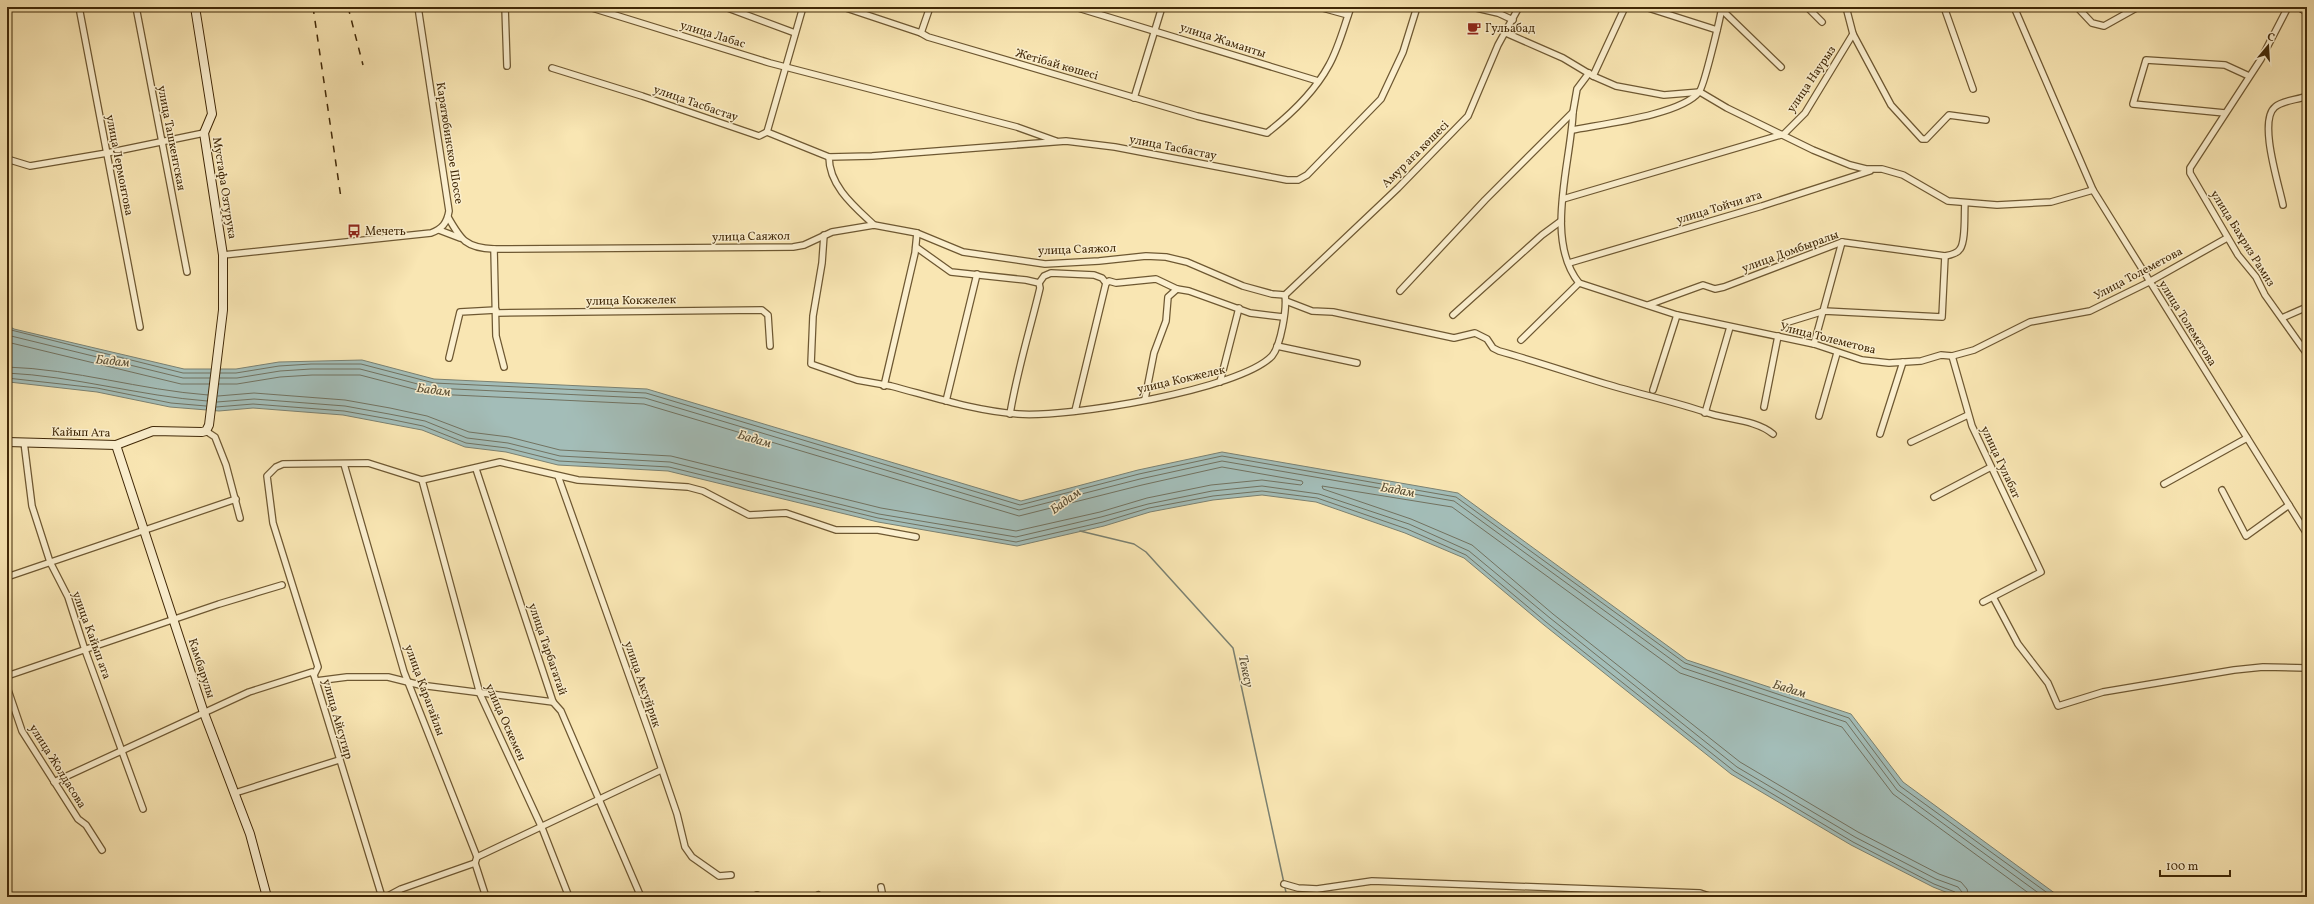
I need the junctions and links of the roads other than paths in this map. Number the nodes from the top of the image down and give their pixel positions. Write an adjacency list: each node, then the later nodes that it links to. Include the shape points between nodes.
1 (79, 7): 60 (street, улица Лермонтова)
2 (136, 7): 58 (street, улица Ташкентская)
3 (195, 7): 56 (street, Мустафа Озтурука, via 212,114)
4 (418, 7): 68 (street, Каратюбинское Шоссе)
5 (505, 7): 40 (street)
6 (589, 7): 41 (street, улица Лабас)
7 (725, 7): 36 (street)
8 (803, 7): 36 (street)
9 (843, 7): 37 (street, Жетібай көшесі)
10 (930, 7): 37 (street)
11 (1075, 7): 34 (street, улица Жаманты)
12 (1162, 7): 34 (street)
13 (1319, 7): 31 (street)
14 (1352, 7): 31 (street)
15 (1417, 7): 59 (street, улица Тасбастау, via 1403,52 1381,99 1298,180 1115,147)
16 (1472, 7): 32 (street, via 1498,13)
17 (1519, 7): 32 (street, Амур аға көшесі)
18 (1625, 7): 44 (street)
19 (1645, 7): 28 (street)
20 (1807, 7): 33 (street)
21 (1846, 7): 39 (street)
22 (1944, 7): 47 (street)
23 (2014, 7): 64 (street, улица Толеметова)
24 (2077, 7): 25 (street, via 2092,23 2104,26)
25 (2138, 7)
26 (2288, 7): 45 (street, улица Бахриз Рамиз)
27 (2300, 7): 30 (street)
28 (1652, 8): 35 (street)
29 (1722, 9): 35 (street); 42 (street)
30 (2307, 11)
31 (1348, 15): 46 (street, via 1329,65)
32 (1513, 20): 38 (street, Амур аға көшесі)
33 (1822, 22)
34 (1155, 30): 46 (street, улица Жаманты); 50 (street)
35 (1717, 30): 48 (street)
36 (795, 32): 41 (street)
37 (921, 32): 50 (street, Жетібай көшесі, via 928,37)
38 (1506, 33): 44 (street, via 1562,58); 90 (street, Амур аға көшесі, via 1498,45 1468,116 1398,188)
39 (1854, 34): 53 (street, via 1891,105 1922,139 1926,139 1949,115); 57 (street, улица Наурыз, via 1805,113)
40 (507, 66)
41 (786, 66): 55 (street); 59 (street, улица Лабас, via 1017,127)
42 (1781, 67)
43 (552, 68): 55 (street, улица Тасбастау, via 759,136)
44 (1591, 75): 48 (street, via 1616,86 1664,95); 51 (street, via 1577,89)
45 (2249, 76): 52 (street, улица Бахриз Рамиз); 52 (street, via 2225,65 2146,60 2134,104)
46 (1318, 82): 50 (street, Жетібай көшесі, via 1282,121 1267,133)
47 (1973, 89)
48 (1700, 92): 54 (street, via 1682,105 1649,115); 57 (street, via 1727,108)
49 (2307, 97): 67 (street, via 2278,104 2269,114 2267,128)
50 (1134, 98)
51 (1573, 112): 54 (street); 89 (street, via 1485,200)
52 (2225, 113): 75 (street, улица Бахриз Рамиз, via 2190,168 2190,173)
53 (1986, 120)
54 (1572, 130): 65 (street)
55 (767, 132): 61 (street, улица Тасбастау)
56 (204, 133): 58 (street); 79 (street, Мустафа Озтурука)
57 (1784, 134): 63 (street, via 1813,150 1850,165); 65 (street)
58 (162, 142): 60 (street); 82 (street, улица Ташкентская)
59 (1058, 142): 61 (street, улица Тасбастау)
60 (107, 153): 62 (street, via 30,166); 102 (street, улица Лермонтова)
61 (829, 157): 70 (street, via 835,180 845,197)
62 (7, 159)
63 (1874, 169): 66 (street, via 1903,175 1948,201); 81 (street, улица Тойчи ата, via 1762,206)
64 (2093, 190): 66 (street, via 2051,202); 84 (street, улица Толеметова)
65 (1563, 199): 69 (street)
66 (1965, 204): 80 (street, via 1960,249)
67 (2283, 205)
68 (448, 218): 71 (street, Каратюбинское Шоссе); 74 (street)
69 (1561, 221): 81 (street, via 1561,233); 97 (street)
70 (874, 225): 72 (street, улица Саяжол); 73 (street, улица Саяжол)
71 (439, 230): 74 (street, улица Саяжол); 79 (street, via 399,237)
72 (917, 233): 77 (street); 90 (street, улица Саяжол, via 963,252 1045,264 1099,262 1146,256 1166,257 1187,262 1243,286)
73 (824, 234): 78 (street, улица Саяжол, via 804,245 793,247); 117 (street, улица Кокжелек, via 813,316 811,364)
74 (460, 238): 78 (street, улица Саяжол, via 480,249)
75 (2226, 238): 84 (street, Улица Толеметова); 100 (street, улица Бахриз Рамиз, via 2256,277 2265,295)
76 (1842, 242): 80 (street, улица Домбыралы); 92 (street, улица Домбыралы, via 1724,287 1716,289 1703,285); 96 (street)
77 (916, 247): 83 (street, via 947,270); 117 (street)
78 (494, 249): 95 (street)
79 (223, 255): 127 (street, Мустафа Озтурука, via 223,310)
80 (1945, 256): 96 (street, via 1942,317)
81 (1569, 263): 85 (street)
82 (187, 272)
83 (977, 274): 87 (street); 120 (street)
84 (2149, 282): 111 (street, Улица Толеметова, via 2090,311 2030,322 1974,350); 130 (street, улица Толеметова)
85 (1579, 283): 92 (street, Улица Толеметова); 105 (street)
86 (1106, 284): 87 (street, via 1102,278 1094,275 1051,273 1044,276); 88 (street, via 1109,281 1116,283 1156,279); 122 (street)
87 (1040, 286): 124 (street)
88 (1177, 289): 94 (street); 119 (street, via 1168,297 1166,321 1154,353)
89 (1400, 291)
90 (1284, 295): 91 (street, улица Кокжелек)
91 (1286, 301): 99 (street, улица Кокжелек); 123 (street, via 1312,311 1333,312 1454,338 1474,334 1487,339 1498,351 1690,406)
92 (1647, 306): 98 (street, Улица Толеметова)
93 (2307, 307): 100 (street)
94 (1239, 308): 99 (street, via 1250,313); 116 (street)
95 (496, 311): 107 (street, улица Кокжелек, via 766,311); 112 (street, улица Кокжелек, via 460,312); 115 (street, via 496,336)
96 (1824, 311): 101 (street); 106 (street)
97 (1453, 314)
98 (1677, 315): 103 (street, Улица Толеметова); 118 (street)
99 (1283, 317): 108 (street, улица Кокжелек)
100 (2282, 318): 110 (street, улица Бахриз Рамиз)
101 (1785, 324)
102 (140, 327)
103 (1730, 328): 104 (street, Улица Толеметова); 123 (street)
104 (1778, 336): 106 (street, Улица Толеметова); 121 (street)
105 (1521, 340)
106 (1814, 344): 109 (street, Улица Толеметова)
107 (770, 346)
108 (1277, 346): 114 (street); 116 (street, улица Кокжелек, via 1265,362 1237,377)
109 (1837, 353): 113 (street, Улица Толеметова, via 1862,360); 126 (street)
110 (2307, 354)
111 (1952, 356): 113 (street, Улица Толеметова, via 1941,355 1921,361); 125 (street, улица Гулабат)
112 (450, 358)
113 (1903, 362): 129 (street)
114 (1357, 363)
115 (504, 367)
116 (1220, 382): 119 (street, улица Кокжелек)
117 (884, 386): 120 (street, улица Кокжелек)
118 (1653, 390)
119 (1145, 400): 122 (street, улица Кокжелек)
120 (946, 401): 124 (street, улица Кокжелек)
121 (1764, 407)
122 (1075, 411): 124 (street, улица Кокжелек)
123 (1706, 413): 128 (street, via 1763,428)
124 (1010, 414)
125 (1968, 415): 133 (street); 136 (street, улица Гулабат)
126 (1819, 416)
127 (206, 431): 134 (street, Кайып Ата, via 153,431); 143 (street, via 215,437)
128 (1773, 434)
129 (1880, 434)
130 (2247, 438): 140 (street); 144 (street, улица Толеметова)
131 (7, 442): 132 (street, Кайып Ата)
132 (24, 442): 134 (street, Кайып Ата); 149 (street, улица Кайып ата, via 32,506)
133 (1911, 442)
134 (116, 445): 146 (street, Камбарулы)
135 (344, 464): 139 (street, via 376,464); 158 (street, улица Айсугир, via 283,464 276,467 268,476 273,523 318,667); 159 (street, улица Карагайлы)
136 (1991, 467): 142 (street); 152 (street, улица Гулабат, via 2041,572)
137 (476, 469): 138 (street, via 500,462); 139 (street); 162 (street, улица Тарбагатай)
138 (558, 476): 148 (street, via 578,480 688,487 703,491 749,515 786,513 836,530 878,530); 166 (street, улица Аксуйрик)
139 (422, 480): 161 (street, улица Оскемен)
140 (2164, 484)
141 (2222, 490): 144 (street, via 2246,536)
142 (1934, 497)
143 (236, 499): 145 (street); 146 (street)
144 (2289, 505): 147 (street, улица Толеметова)
145 (240, 518)
146 (144, 530): 149 (street); 154 (street, Камбарулы)
147 (2307, 534)
148 (916, 536)
149 (50, 562): 150 (street); 155 (street, улица Кайып ата, via 68,597)
150 (7, 576)
151 (282, 585): 154 (street)
152 (1993, 597): 153 (street); 156 (street, via 2018,644 2048,683 2058,706 2103,692 2234,670 2263,667)
153 (1983, 602)
154 (174, 621): 155 (street); 163 (street, Камбарулы)
155 (85, 650): 157 (street); 164 (street, улица Кайып ата)
156 (2307, 668)
157 (7, 676)
158 (315, 678): 159 (street, via 388,676); 163 (street, via 312,672 285,680 249,692); 165 (street, улица Айсугир)
159 (409, 681): 161 (street); 173 (street, улица Карагайлы)
160 (7, 687): 167 (street, улица Жолдасова, via 22,731)
161 (480, 694): 162 (street); 171 (street, улица Оскемен)
162 (553, 702): 169 (street, улица Тарбагатай, via 560,711)
163 (204, 713): 164 (street); 168 (street, Камбарулы)
164 (121, 751): 167 (street); 170 (street, улица Кайып ата)
165 (339, 760): 168 (street); 179 (street, улица Айсугир)
166 (661, 770): 169 (street); 175 (street, улица Аксуйрик, via 677,814 685,847 692,857 719,876)
167 (54, 782): 172 (street, улица Жолдасова)
168 (235, 793): 178 (street, Камбарулы, via 250,834)
169 (601, 800): 171 (street); 183 (street, улица Тарбагатай)
170 (142, 809)
171 (542, 828): 173 (street); 182 (street, улица Оскемен)
172 (102, 850)
173 (478, 857): 174 (street)
174 (475, 863): 180 (street, via 401,889); 181 (street)
175 (731, 875)
176 (1284, 884): 185 (street, via 1316,889 1372,881 1700,893)
177 (881, 888): 184 (street)
178 (267, 897)
179 (382, 897)
180 (386, 897)
181 (486, 897)
182 (569, 897)
183 (641, 897)
184 (883, 897)
185 (1712, 897)

